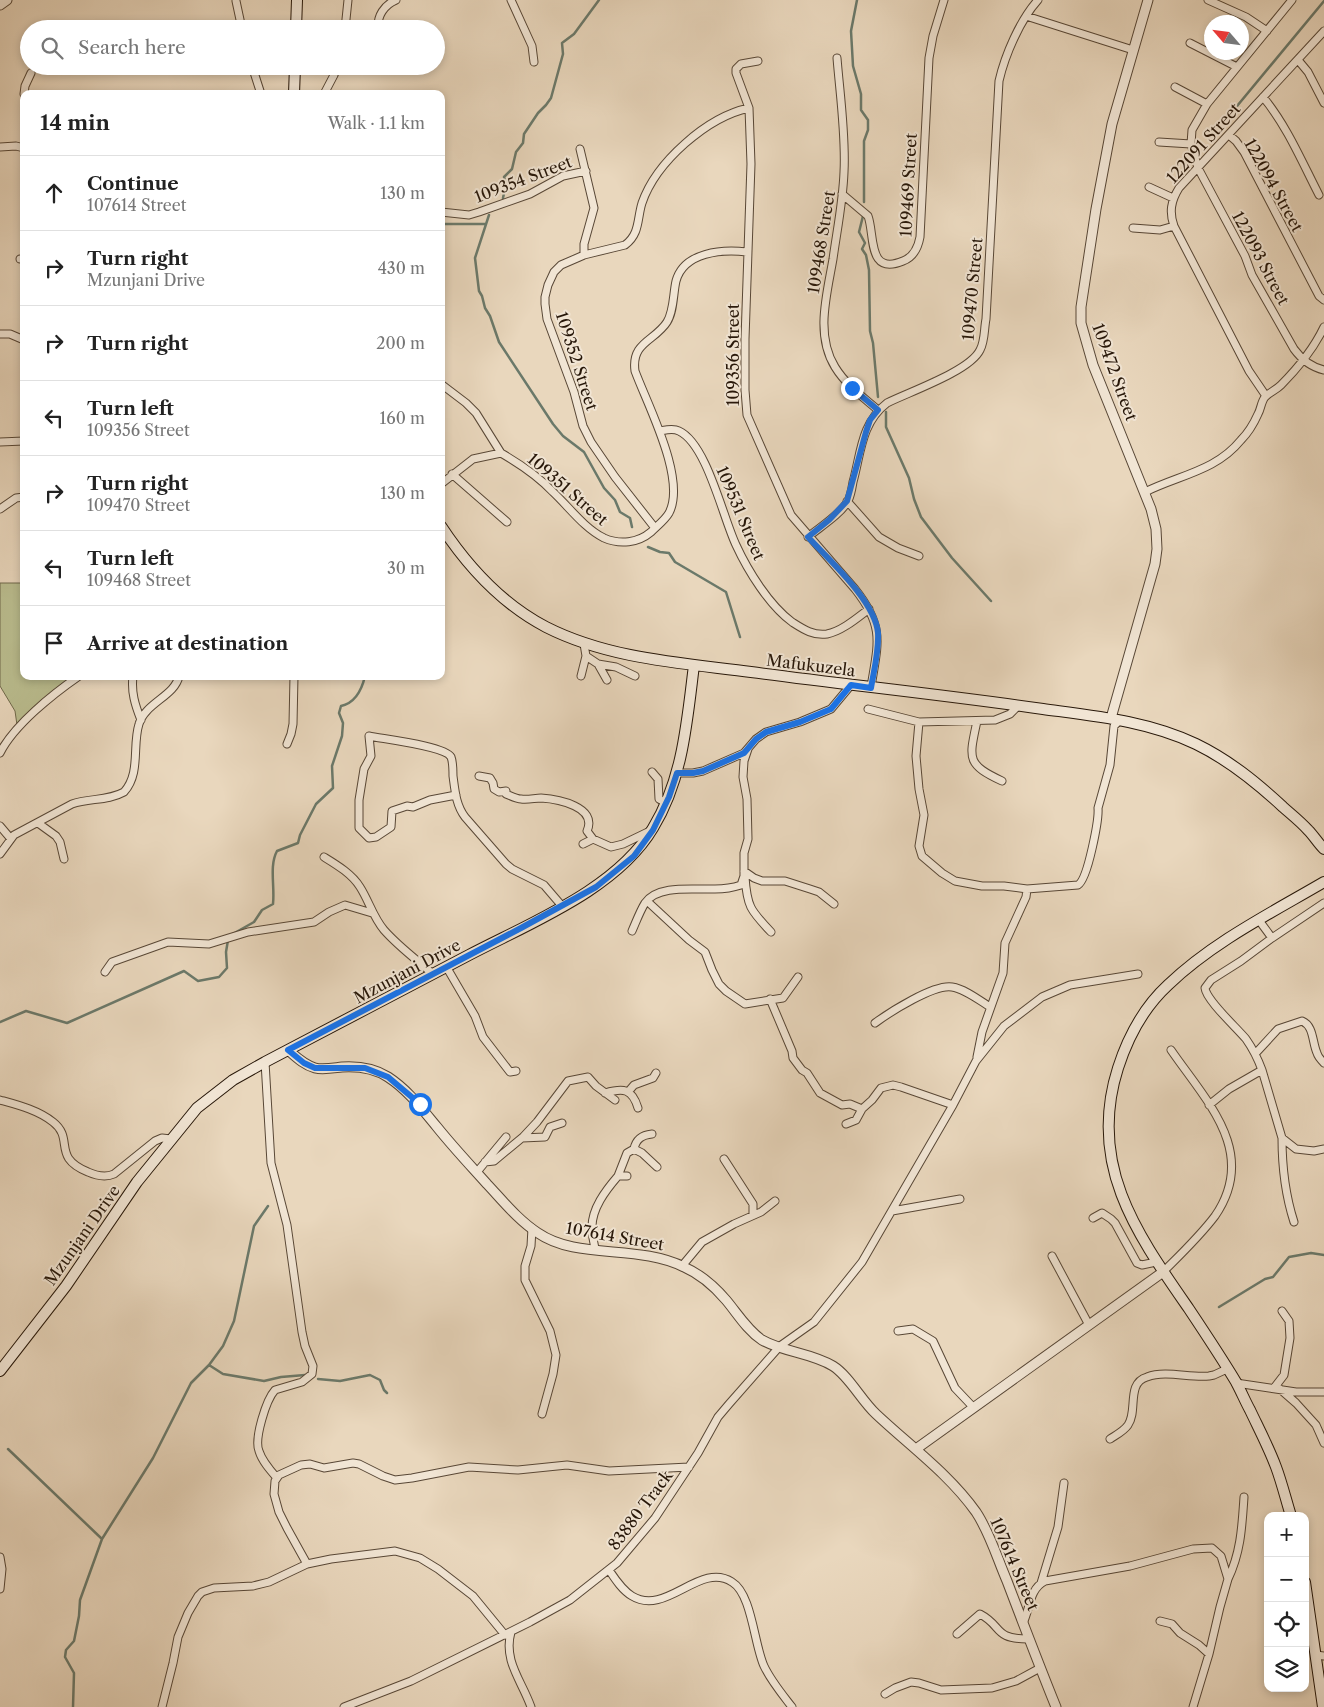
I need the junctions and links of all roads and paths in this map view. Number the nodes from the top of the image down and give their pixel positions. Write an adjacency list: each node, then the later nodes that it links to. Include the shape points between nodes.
1 (7, 0): 12 (street)
2 (297, 0): 15 (main road)
3 (348, 0): 16 (street)
4 (396, 0): 17 (street, via 386,7)
5 (511, 0): 25 (street, via 532,46)
6 (944, 0): 49 (street, 109469 Street, via 929,58 920,237 914,254 898,263 880,261 873,247 868,216)
7 (1038, 0): 13 (street, 109470 Street)
8 (1148, 0): 21 (street, 109472 Street)
9 (1208, 0): 18 (street)
10 (1292, 0): 18 (street)
11 (236, 1): 14 (street)
12 (0, 5)
13 (1026, 16): 21 (street); 65 (street, 109470 Street, via 999,81 986,319 980,352 968,364)
14 (240, 20)
15 (296, 20)
16 (346, 20)
17 (379, 20)
18 (1267, 31): 26 (street)
19 (1324, 31): 24 (street, 122091 Street)
20 (1190, 43): 26 (street)
21 (1133, 50): 72 (street, 109472 Street, via 1105,154 1081,323 1094,365)
22 (837, 58): 49 (street, 109468 Street, via 844,152)
23 (758, 60): 39 (street, 109356 Street, via 741,64 736,69)
24 (1298, 60): 36 (street, 122091 Street); 37 (street)
25 (534, 62)
26 (1237, 67): 38 (street)
27 (30, 75): 32 (street)
28 (255, 75): 33 (street)
29 (295, 75): 34 (main road)
30 (334, 75): 35 (street)
31 (1175, 88): 38 (street)
32 (25, 90)
33 (260, 90)
34 (294, 90)
35 (326, 90)
36 (1264, 97): 40 (street, 122091 Street); 50 (street, via 1284,127)
37 (1324, 103)
38 (1207, 104): 42 (street, via 1192,130)
39 (749, 108): 55 (street, 109356 Street, via 751,164); 56 (street, 109352 Street, via 722,118 671,156 642,203 637,228 630,241)
40 (1229, 135): 46 (street, 122091 Street); 57 (street, 122094 Street, via 1244,152)
41 (1160, 142): 42 (street)
42 (1191, 144): 46 (street, 122093 Street)
43 (0, 147): 44 (street)
44 (20, 147)
45 (580, 149): 47 (street)
46 (1198, 168): 51 (street, 122091 Street); 61 (street, 122093 Street, via 1252,274)
47 (586, 171): 52 (street, 109354 Street, via 563,176 530,194 469,215); 56 (street, via 594,208)
48 (1149, 187): 51 (street)
49 (842, 194): 65 (street, 109468 Street, via 824,316 826,342 834,366 842,377)
50 (1319, 195)
51 (1173, 198): 53 (street, 122091 Street)
52 (445, 212)
53 (1174, 226): 54 (street, via 1160,230); 64 (street, 122091 Street, via 1249,371)
54 (1133, 228)
55 (747, 252): 66 (street, 109351 Street, via 717,252 694,259 682,268 667,322 641,346 636,356 635,371); 79 (street, 109356 Street, via 747,415 790,515)
56 (584, 255): 77 (street, 109352 Street, via 554,272 545,297 547,319 591,442)
57 (1324, 300)
58 (1324, 327): 61 (street)
59 (0, 334): 60 (street)
60 (20, 338)
61 (1302, 360): 62 (street); 64 (street, via 1279,388)
62 (1324, 370)
63 (445, 387): 69 (street, via 476,414)
64 (1266, 396): 72 (street, via 1242,440 1222,460)
65 (878, 410): 74 (street, 109470 Street, via 870,420)
66 (660, 431): 77 (street, 109351 Street, via 673,487 669,513); 81 (street, 109531 Street, via 679,431 693,443 713,480 736,545 780,612 805,631 817,635 844,627)
67 (20, 441): 68 (street)
68 (0, 442)
69 (501, 453): 70 (street, via 473,459); 77 (street, 109351 Street, via 540,479 570,510 604,537 624,542 640,540)
70 (452, 474): 71 (street); 76 (street)
71 (445, 480)
72 (1145, 492): 97 (street, 109472 Street, via 1158,548)
73 (20, 498): 75 (street)
74 (847, 501): 79 (street, 109470 Street); 80 (street, via 879,537)
75 (0, 510)
76 (507, 522)
77 (655, 528)
78 (445, 532): 82 (main road, Mafukuzela, via 468,564 506,601 544,626)
79 (808, 537): 81 (street, 109356 Street)
80 (919, 556)
81 (869, 609): 94 (street, 109356 Street, via 878,633)
82 (584, 644): 83 (street); 85 (main road, Mafukuzela)
83 (586, 656): 84 (street); 86 (street)
84 (598, 664): 87 (street, via 616,667); 92 (street)
85 (694, 665): 93 (main road, Mafukuzela); 107 (main road, Mzunjani Drive)
86 (582, 676)
87 (635, 676)
88 (74, 680): 102 (street)
89 (133, 680): 98 (street)
90 (177, 680): 98 (street)
91 (294, 680): 103 (street, via 292,734)
92 (607, 680)
93 (851, 685): 94 (main road, Mafukuzela); 104 (street, via 831,709 766,732)
94 (871, 688): 95 (main road, Mafukuzela)
95 (1019, 705): 97 (main road, Mafukuzela); 99 (street, via 1002,718)
96 (868, 709): 100 (street)
97 (1116, 719): 115 (main road, Mafukuzela, via 1161,730 1219,756 1246,774); 127 (street, via 1110,765 1083,880 1078,885)
98 (140, 720): 112 (street, via 135,769 124,792 101,800 72,804)
99 (977, 721): 100 (street); 109 (street, via 972,744 974,762 982,771)
100 (919, 722): 127 (street, via 916,756 924,814 919,846 922,856 955,881)
101 (0, 737): 102 (street)
102 (9, 738): 105 (street)
103 (287, 744)
104 (748, 749): 107 (street, via 703,771); 124 (street, via 743,777 748,826)
105 (0, 753)
106 (652, 772): 111 (street, via 658,779 659,799)
107 (677, 773): 111 (main road, Mzunjani Drive)
108 (479, 776): 118 (street, via 490,778 499,792 506,790 506,794 521,799 544,798 578,807 589,817 587,831)
109 (1002, 781)
110 (456, 795): 110 (street, via 451,757 445,751 369,736 371,756 364,769 359,800 359,828 369,838 390,827 392,811); 132 (street, via 460,810 506,864 540,882)
111 (666, 803): 114 (main road, Mzunjani Drive)
112 (38, 823): 117 (street); 122 (street, via 56,836)
113 (0, 826): 117 (street)
114 (653, 830): 118 (street, via 611,847); 132 (main road, Mzunjani Drive, via 634,856 616,872)
115 (1309, 830): 116 (main road); 120 (main road)
116 (1324, 837)
117 (11, 838): 121 (street)
118 (593, 839): 119 (street)
119 (583, 844)
120 (1324, 849)
121 (0, 854)
122 (64, 858)
123 (324, 858): 133 (street, via 357,883)
124 (744, 871): 129 (street, via 741,885 729,889 681,888 654,895); 131 (street, via 754,878 785,881 819,892); 136 (street, via 750,907)
125 (1324, 874): 128 (main road)
126 (1324, 882): 128 (main road)
127 (1027, 889): 144 (street, via 1006,943 1003,973)
128 (1292, 899): 134 (main road)
129 (647, 901): 135 (street); 143 (street, via 706,952 719,984 726,991 744,1004)
130 (1324, 903): 137 (street)
131 (834, 904)
132 (562, 906): 138 (main road, Mzunjani Drive)
133 (372, 913): 139 (street, via 345,905 314,922 248,932 209,944 168,942 112,962); 140 (street, via 396,943)
134 (1258, 919): 137 (street); 187 (main road, via 1186,969 1155,998 1135,1027 1116,1075 1109,1118 1110,1155 1128,1212)
135 (632, 932)
136 (771, 932)
137 (1272, 938): 148 (street, via 1211,980 1205,988 1208,997)
138 (447, 968): 140 (main road, Mzunjani Drive); 153 (street, via 475,1016 483,1037 510,1072)
139 (105, 972)
140 (434, 974): 146 (main road, Mzunjani Drive)
141 (1138, 974): 149 (street, via 1070,985 1042,997 1004,1026)
142 (798, 977): 143 (street, via 783,998)
143 (770, 999): 162 (street, via 792,1058 820,1093 842,1105 850,1104)
144 (990, 1006): 145 (street, via 961,990 945,987 915,998); 149 (street)
145 (875, 1023)
146 (288, 1050): 150 (main road, Mzunjani Drive); 175 (street, 107614 Street, via 315,1068 365,1068 388,1077 420,1104)
147 (1171, 1050): 159 (street)
148 (1255, 1054): 151 (street, via 1278,1029 1302,1021 1311,1030 1317,1054); 152 (street)
149 (976, 1061): 160 (street, 83880 Track)
150 (265, 1062): 169 (main road, Mzunjani Drive, via 233,1080 197,1108); 205 (street, via 272,1163 287,1225 302,1332 313,1366 312,1374 304,1381 275,1390 269,1398 258,1447)
151 (1324, 1063)
152 (1262, 1070): 159 (street); 168 (street)
153 (516, 1071)
154 (656, 1073): 155 (street)
155 (628, 1092): 156 (street, via 624,1089); 161 (street, via 636,1100)
156 (605, 1093): 158 (street); 167 (street, via 588,1077 568,1081)
157 (0, 1100): 169 (street, via 23,1106 55,1122 62,1133 68,1160 96,1176 114,1174 155,1141 162,1138)
158 (615, 1100)
159 (1209, 1104): 189 (street, via 1229,1141 1230,1182 1214,1217)
160 (953, 1105): 162 (street, via 893,1085 881,1088); 180 (street, 83880 Track)
161 (638, 1108)
162 (862, 1109): 164 (street, via 856,1120)
163 (562, 1123): 167 (street, via 550,1127 545,1137)
164 (846, 1124)
165 (652, 1134): 170 (street, via 644,1134 635,1142)
166 (506, 1137): 173 (street)
167 (522, 1138): 173 (street, via 494,1160)
168 (1282, 1138): 171 (street, via 1296,1149); 183 (street, via 1283,1176)
169 (171, 1140): 195 (main road, Mzunjani Drive, via 136,1182 66,1286)
170 (634, 1149): 174 (street); 176 (street, via 627,1153)
171 (1324, 1149)
172 (724, 1158): 181 (street, via 753,1204)
173 (485, 1162): 175 (street)
174 (657, 1167)
175 (477, 1172): 184 (street, 107614 Street)
176 (618, 1176): 177 (street); 185 (street, via 606,1190 593,1218)
177 (627, 1176)
178 (960, 1199): 180 (street)
179 (775, 1201): 181 (street)
180 (892, 1211): 193 (street, 83880 Track, via 862,1262 814,1322)
181 (753, 1215): 188 (street, via 699,1244)
182 (1093, 1218): 187 (street, via 1102,1213 1111,1219 1136,1263)
183 (1294, 1222)
184 (532, 1228): 185 (street, 107614 Street, via 561,1244); 200 (street, via 525,1280 550,1331 556,1355)
185 (595, 1249): 188 (street, 107614 Street, via 657,1257)
186 (1052, 1256): 191 (street)
187 (1156, 1262): 189 (main road)
188 (682, 1266): 193 (street, 107614 Street, via 695,1272 724,1297 750,1330 763,1340)
189 (1163, 1272): 191 (street); 194 (main road)
190 (1282, 1311): 197 (street, via 1288,1321 1290,1338 1284,1376)
191 (1089, 1325): 199 (street)
192 (898, 1331): 199 (street, via 913,1329 933,1341 955,1388)
193 (780, 1346): 203 (street, 107614 Street, via 833,1366 866,1404); 204 (street, 83880 Track, via 718,1417)
194 (1227, 1369): 196 (main road); 201 (street, via 1209,1376 1145,1377 1135,1388 1130,1424)
195 (0, 1371)
196 (1236, 1383): 197 (street); 208 (main road, via 1276,1466)
197 (1277, 1389): 198 (street); 202 (street, via 1296,1403 1316,1425)
198 (1324, 1392)
199 (973, 1407): 203 (street)
200 (542, 1414)
201 (1110, 1439)
202 (1324, 1443)
203 (916, 1449): 217 (street, 107614 Street, via 966,1499 981,1520)
204 (689, 1467): 205 (street, via 609,1471 567,1465 518,1470 469,1467 395,1480 359,1464 324,1468 310,1464 290,1468); 211 (street, 83880 Track, via 655,1518 626,1555)
205 (277, 1478): 210 (street, via 274,1494 279,1512)
206 (1064, 1483): 213 (street, via 1058,1527)
207 (1244, 1497): 212 (street, via 1238,1554)
208 (1290, 1512)
209 (0, 1557): 214 (street)
210 (307, 1564): 218 (street, via 356,1554 395,1551 420,1558 473,1596); 225 (street, via 269,1582 202,1592 178,1637)
211 (609, 1570): 218 (street, 83880 Track, via 570,1600); 228 (street, via 631,1596 648,1600 709,1578 732,1581 746,1600 765,1668)
212 (1228, 1579): 213 (street, via 1221,1556 1212,1548 1203,1548 1130,1566 1051,1579); 221 (street)
213 (1041, 1584): 217 (street, via 1037,1586)
214 (0, 1589)
215 (1309, 1602): 222 (main road)
216 (1160, 1621): 221 (street, via 1172,1624)
217 (1023, 1623): 220 (street, 107614 Street)
218 (508, 1634): 226 (street, 83880 Track, via 411,1681); 227 (street, via 510,1659)
219 (957, 1634): 220 (street, via 980,1614 1004,1636)
220 (1028, 1639): 223 (street, 107614 Street)
221 (1209, 1654): 230 (street)
222 (1320, 1656): 231 (main road)
223 (1040, 1668): 224 (street, via 1016,1681 992,1688 941,1690 911,1682); 229 (street, 107614 Street)
224 (885, 1694)
225 (162, 1707)
226 (344, 1707)
227 (531, 1707)
228 (792, 1707)
229 (1056, 1707)
230 (1193, 1707)
231 (1323, 1707)

